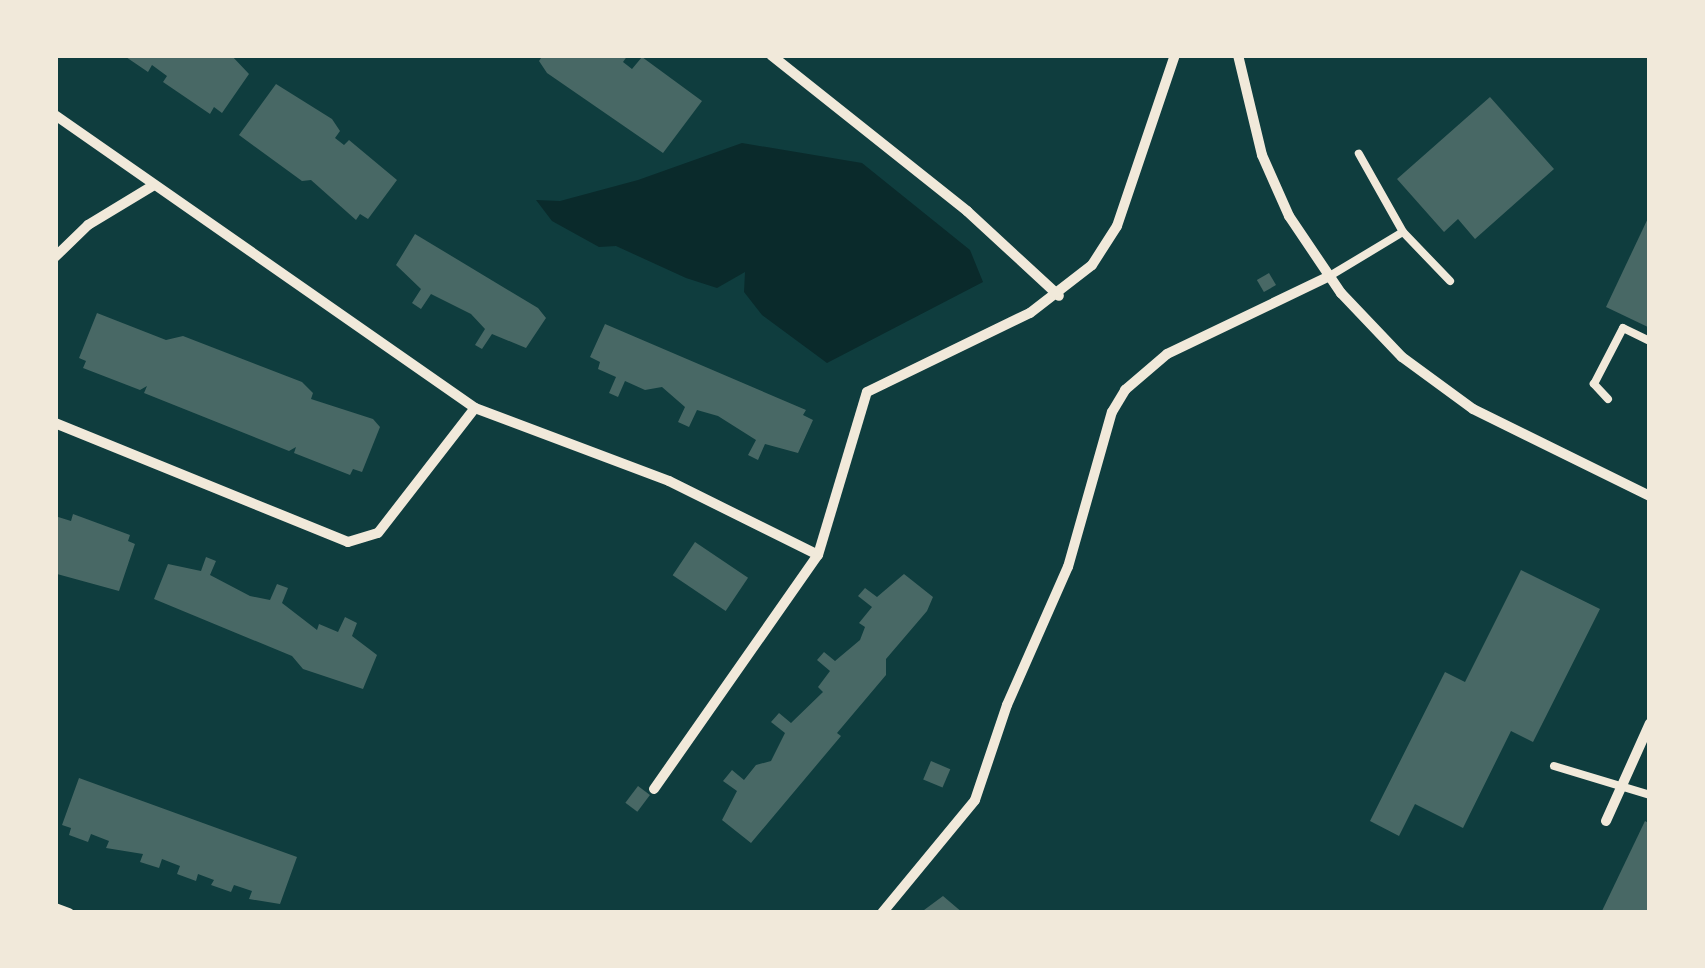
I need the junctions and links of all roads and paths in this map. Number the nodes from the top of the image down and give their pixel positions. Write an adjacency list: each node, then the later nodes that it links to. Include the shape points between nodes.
1 (772, 55): 11 (street, via 967,211)
2 (1175, 55): 11 (street, via 1117,226 1092,265)
3 (1238, 55): 9 (street, via 1262,155 1289,216)
4 (55, 115): 6 (street)
5 (1360, 154): 7 (lane)
6 (154, 186): 8 (street, via 88,224); 14 (street)
7 (1403, 232): 9 (lane); 10 (lane)
8 (55, 257)
9 (1328, 277): 16 (street, via 1402,358 1472,409); 26 (street, via 1167,354 1125,390 1112,412 1068,567 974,800)
10 (1450, 281)
11 (1058, 296): 17 (street, via 867,392)
12 (1650, 341): 13 (lane, via 1622,328 1594,384)
13 (1608, 399)
14 (475, 408): 15 (street, via 378,533 348,542); 17 (street, via 669,481)
15 (55, 423)
16 (1650, 496)
17 (818, 555): 21 (street)
18 (1650, 723): 20 (street)
19 (1554, 766): 20 (lane)
20 (1623, 783): 22 (lane); 23 (street)
21 (654, 788)
22 (1650, 796)
23 (1606, 821)
24 (55, 908): 25 (street)
25 (68, 913)
26 (882, 913)

